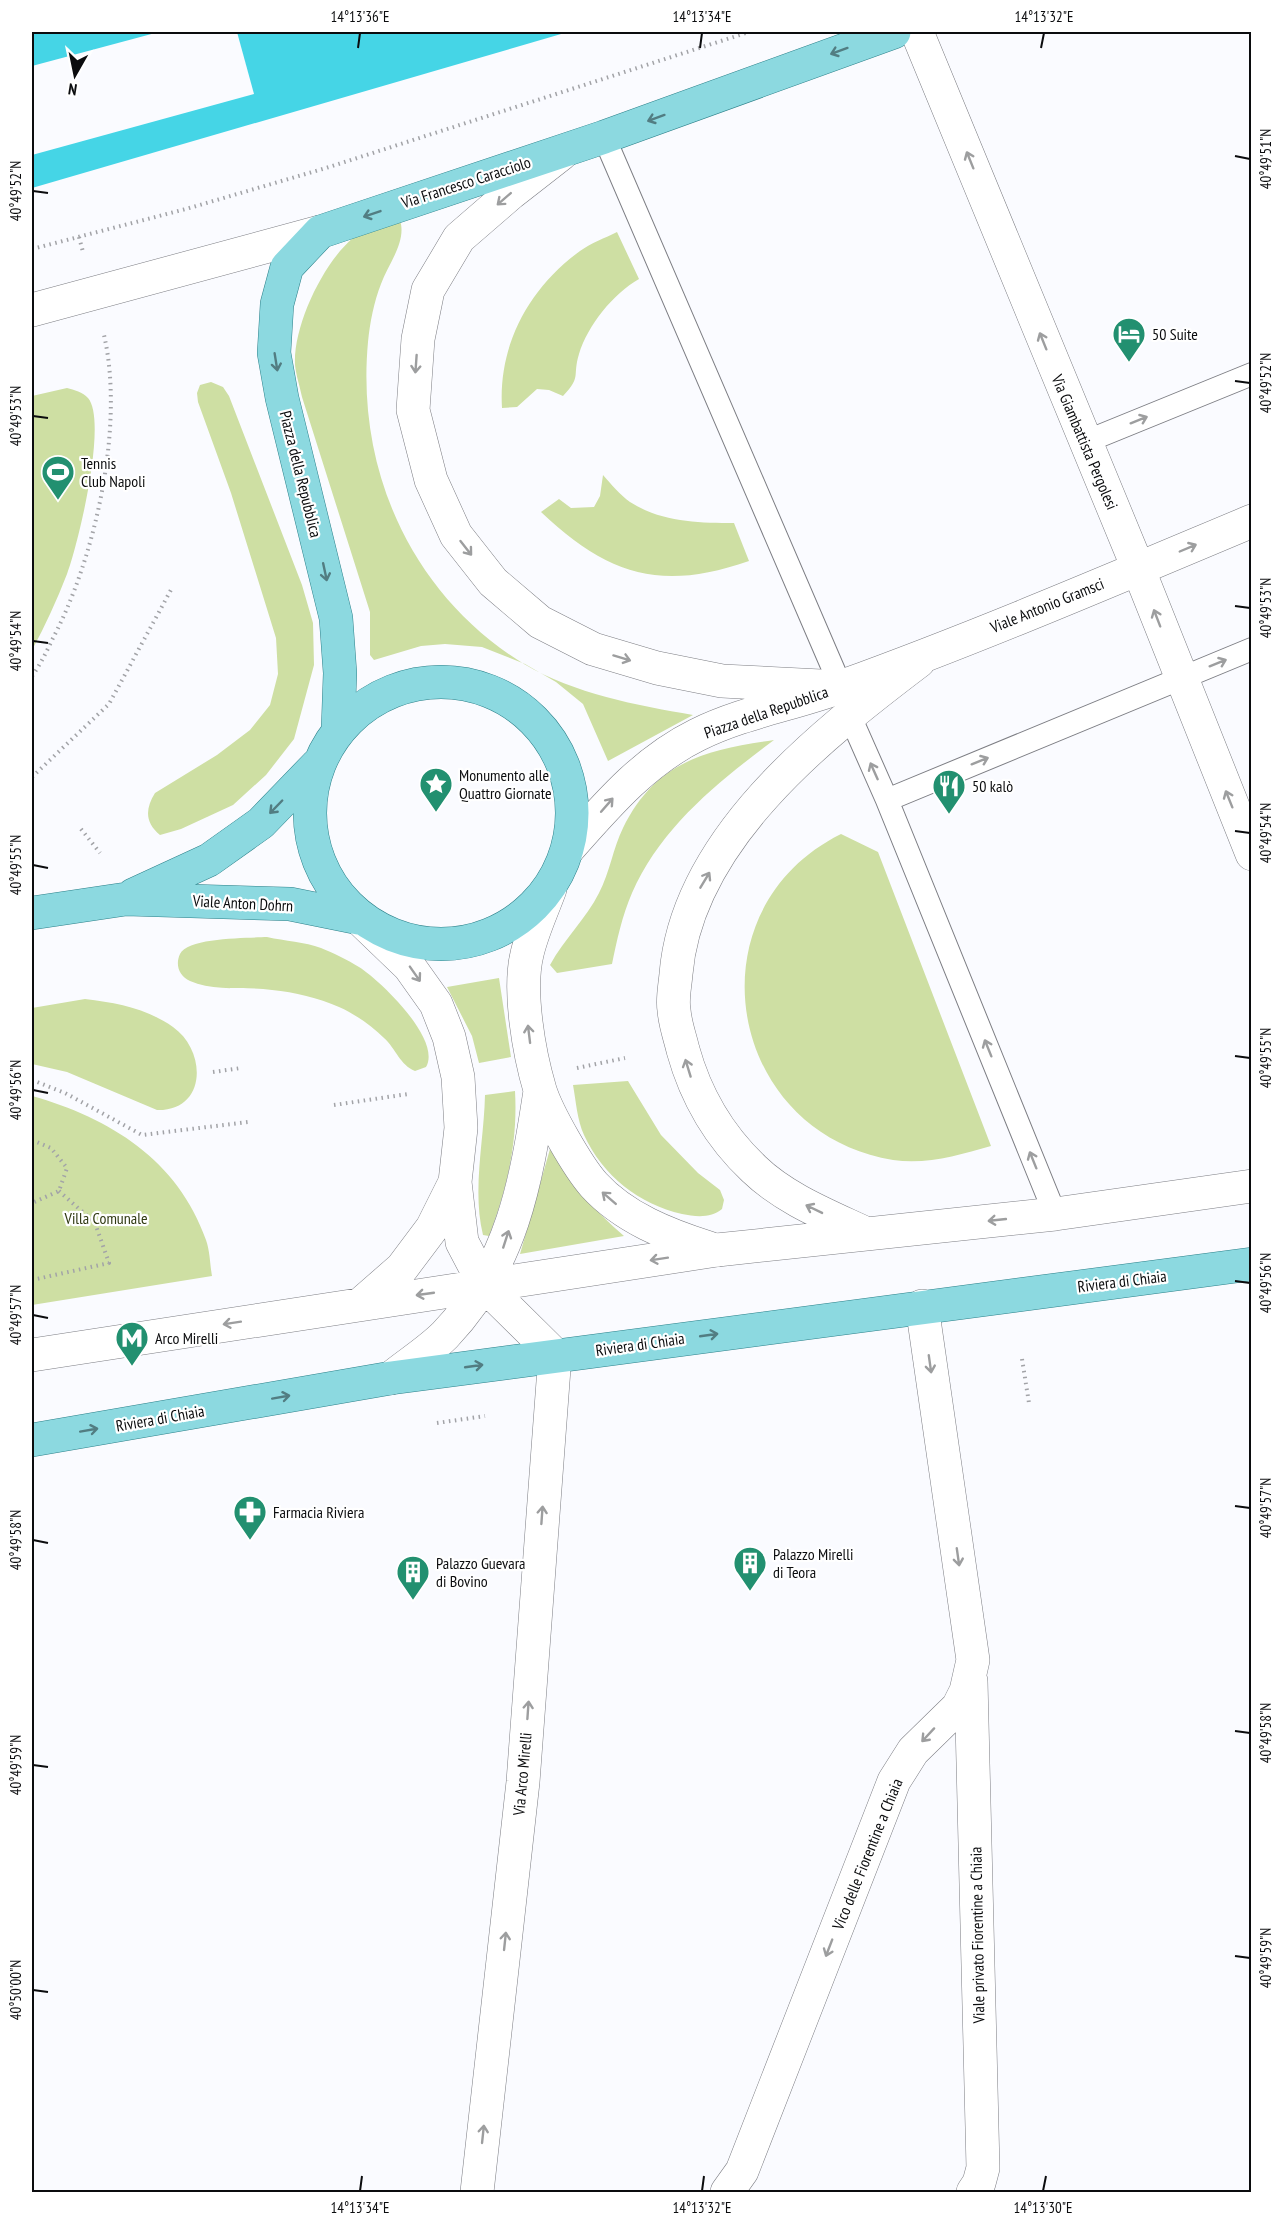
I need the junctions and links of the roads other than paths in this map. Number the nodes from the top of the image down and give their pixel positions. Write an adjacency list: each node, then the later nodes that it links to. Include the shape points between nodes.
1 (894, 32): 3 (main road, Via Francesco Caracciolo, one-way to 3)
2 (917, 32): 8 (street, Via Giambattista Pergolesi, one-way to 2)
3 (604, 137): 4 (main road, Via Francesco Caracciolo); 13 (lane)
4 (567, 150): 5 (main road, Via Francesco Caracciolo, one-way to 5); 13 (street, Piazza della Repubblica, one-way to 13, via 459,238 428,290 418,339 414,410 431,480 456,535 492,582 540,622 593,649 657,668)
5 (320, 232): 6 (street, Via Francesco Caracciolo); 14 (main road, Piazza della Repubblica, one-way to 14, via 287,267 277,304 274,353 336,618 340,673)
6 (32, 310)
7 (1251, 374): 8 (lane, one-way to 7)
8 (1085, 442): 10 (street, Via Giambattista Pergolesi)
9 (1251, 521): 10 (street, Viale Antonio Gramsci, one-way to 9)
10 (1138, 568): 12 (street, Via Giambattista Pergolesi, one-way to 10); 13 (street, Viale Antonio Gramsci, via 934,650)
11 (1251, 649): 12 (lane, one-way to 11)
12 (1180, 678): 16 (lane, one-way to 12); 18 (street, Via Giambattista Pergolesi, one-way to 12)
13 (845, 701): 16 (lane, one-way to 13); 17 (street, Piazza della Repubblica, one-way to 13, via 618,793 658,759 696,735 753,713); 27 (street, one-way to 13, via 802,1203 755,1170 717,1130 690,1075 673,1010 678,954 694,904 730,839)
14 (338, 729): 15 (main road, Piazza della Repubblica); 17 (main road, Piazza della Repubblica, via 370,702 412,684 458,682 500,695 537,722 562,760 573,804)
15 (317, 765): 20 (main road, Viale Anton Dohrn, one-way to 20, via 261,823 209,860); 22 (main road, Piazza della Repubblica, via 308,807 313,848 331,886)
16 (887, 800): 26 (lane, one-way to 16)
17 (568, 849): 19 (main road, Piazza della Repubblica)
18 (1251, 854)
19 (550, 890): 22 (main road, Piazza della Repubblica, via 518,922 480,940 438,945 406,940); 23 (street, Piazza della Repubblica, one-way to 19, via 528,1037 524,980 526,955)
20 (126, 898): 21 (main road, Viale Anton Dohrn); 22 (main road, Viale Anton Dohrn, via 290,904)
21 (32, 913)
22 (359, 918): 24 (street, Piazza della Repubblica, one-way to 24, via 409,966 436,1004 449,1037 458,1077 461,1128)
23 (540, 1091): 28 (street, Piazza della Repubblica, one-way to 23, via 669,1235 601,1191 582,1167); 30 (street, one-way to 23, via 515,1213)
24 (455, 1182): 30 (street, via 462,1242); 31 (street, Piazza della Repubblica, via 432,1228 402,1268)
25 (1251, 1186): 26 (street)
26 (1055, 1214): 27 (street, one-way to 27)
27 (867, 1234): 28 (street)
28 (717, 1250): 30 (street, one-way to 30)
29 (1251, 1264): 32 (main road, Riviera di Chiaia)
30 (485, 1286): 31 (street, one-way to 31); 34 (street); 35 (street, via 444,1336)
31 (362, 1303): 33 (street, one-way to 33)
32 (922, 1306): 34 (main road, Riviera di Chiaia, one-way to 32); 37 (street, Vico delle Fiorentine a Chiaia, one-way to 37, via 973,1660)
33 (32, 1355)
34 (555, 1355): 35 (main road, Riviera di Chiaia, one-way to 34); 39 (street, Via Arco Mirelli, one-way to 34, via 523,1782)
35 (391, 1378): 36 (main road, Riviera di Chiaia, one-way to 35)
36 (32, 1440)
37 (971, 1676): 38 (street, Viale privato Fiorentine a Chiaia); 40 (street, Vico delle Fiorentine a Chiaia, one-way to 40, via 958,1707 913,1751 894,1781 742,2171)
38 (980, 2184)
39 (477, 2193)
40 (727, 2193)

